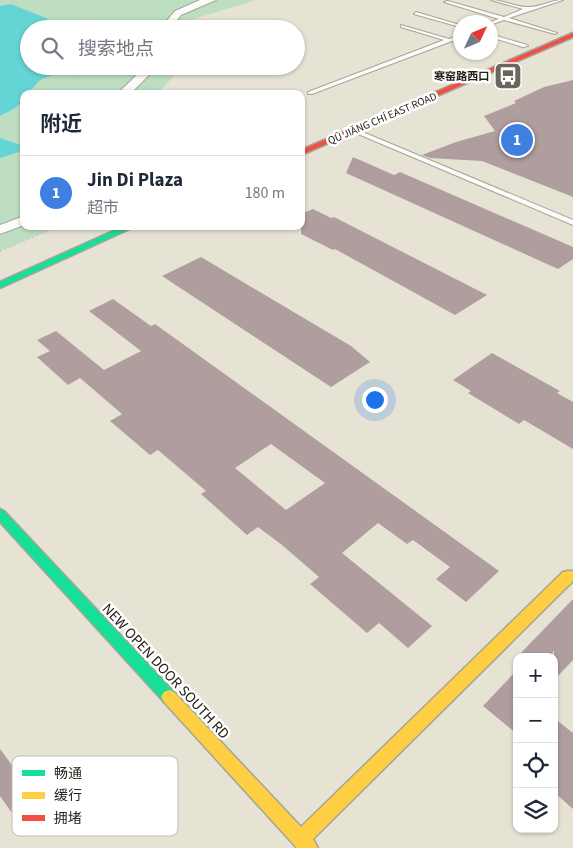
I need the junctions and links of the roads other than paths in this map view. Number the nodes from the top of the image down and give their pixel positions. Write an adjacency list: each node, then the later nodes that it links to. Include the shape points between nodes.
1 (211, 0): 8 (street, via 179,12)
2 (492, 0): 5 (lane)
3 (561, 0): 5 (lane)
4 (446, 2): 7 (lane)
5 (528, 9): 7 (lane)
6 (416, 13): 10 (lane)
7 (504, 18): 9 (lane); 13 (lane)
8 (169, 20)
9 (498, 21)
10 (453, 24)
11 (573, 25): 13 (main road, QŪ JIĀNG CHÍ EAST ROAD)
12 (403, 26): 17 (lane)
13 (555, 33): 18 (main road, QŪ JIĀNG CHÍ EAST ROAD)
14 (573, 35): 23 (main road, QŪ JIĀNG CHÍ EAST ROAD)
15 (453, 38): 17 (lane)
16 (498, 38): 18 (lane)
17 (448, 40): 21 (lane)
18 (525, 46): 22 (main road, QŪ JIĀNG CHÍ EAST ROAD)
19 (143, 75): 20 (street)
20 (127, 90)
21 (310, 93)
22 (328, 128)
23 (353, 130): 24 (main road, QŪ JIĀNG CHÍ EAST ROAD); 26 (lane)
24 (305, 151)
25 (20, 222): 27 (street)
26 (573, 222)
27 (0, 230)
28 (123, 230): 29 (main road)
29 (0, 285)
30 (0, 514): 32 (main road, NEW OPEN DOOR SOUTH RD)
31 (573, 576): 32 (main road, via 568,576 554,589)
32 (301, 839): 33 (main road, NEW OPEN DOOR SOUTH RD)
33 (309, 848)

